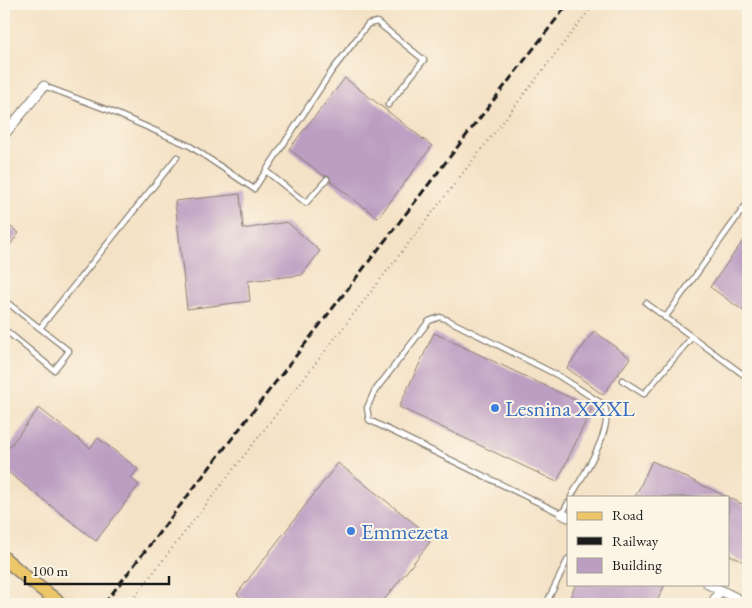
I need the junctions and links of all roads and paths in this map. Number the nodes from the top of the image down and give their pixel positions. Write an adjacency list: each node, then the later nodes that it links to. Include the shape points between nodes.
1 (594, 4): 26 (path)
2 (44, 86): 4 (street); 6 (lane, via 190,146 254,189)
3 (388, 105): 6 (lane, via 424,60 378,22 368,24 353,42)
4 (4, 135)
5 (177, 157): 12 (lane)
6 (266, 171): 7 (lane, via 306,203)
7 (327, 179)
8 (748, 202): 11 (lane)
9 (4, 300): 12 (lane)
10 (646, 303): 11 (lane)
11 (666, 318): 14 (lane)
12 (40, 328): 13 (lane, via 69,351 54,370)
13 (4, 329)
14 (692, 337): 15 (lane); 16 (lane, via 644,394)
15 (748, 378)
16 (622, 380)
17 (573, 496): 18 (lane, via 604,434 608,412 604,405 559,376 448,320 440,317 429,321 374,392 367,408 369,420)
18 (565, 516)
19 (4, 558): 25 (main road, bridge)
20 (567, 561): 27 (lane)
21 (712, 586): 22 (street)
22 (720, 590): 28 (street); 29 (street)
23 (4, 597): 24 (path)
24 (13, 604)
25 (60, 604)
26 (129, 604)
27 (546, 604)
28 (712, 604)
29 (748, 604)

